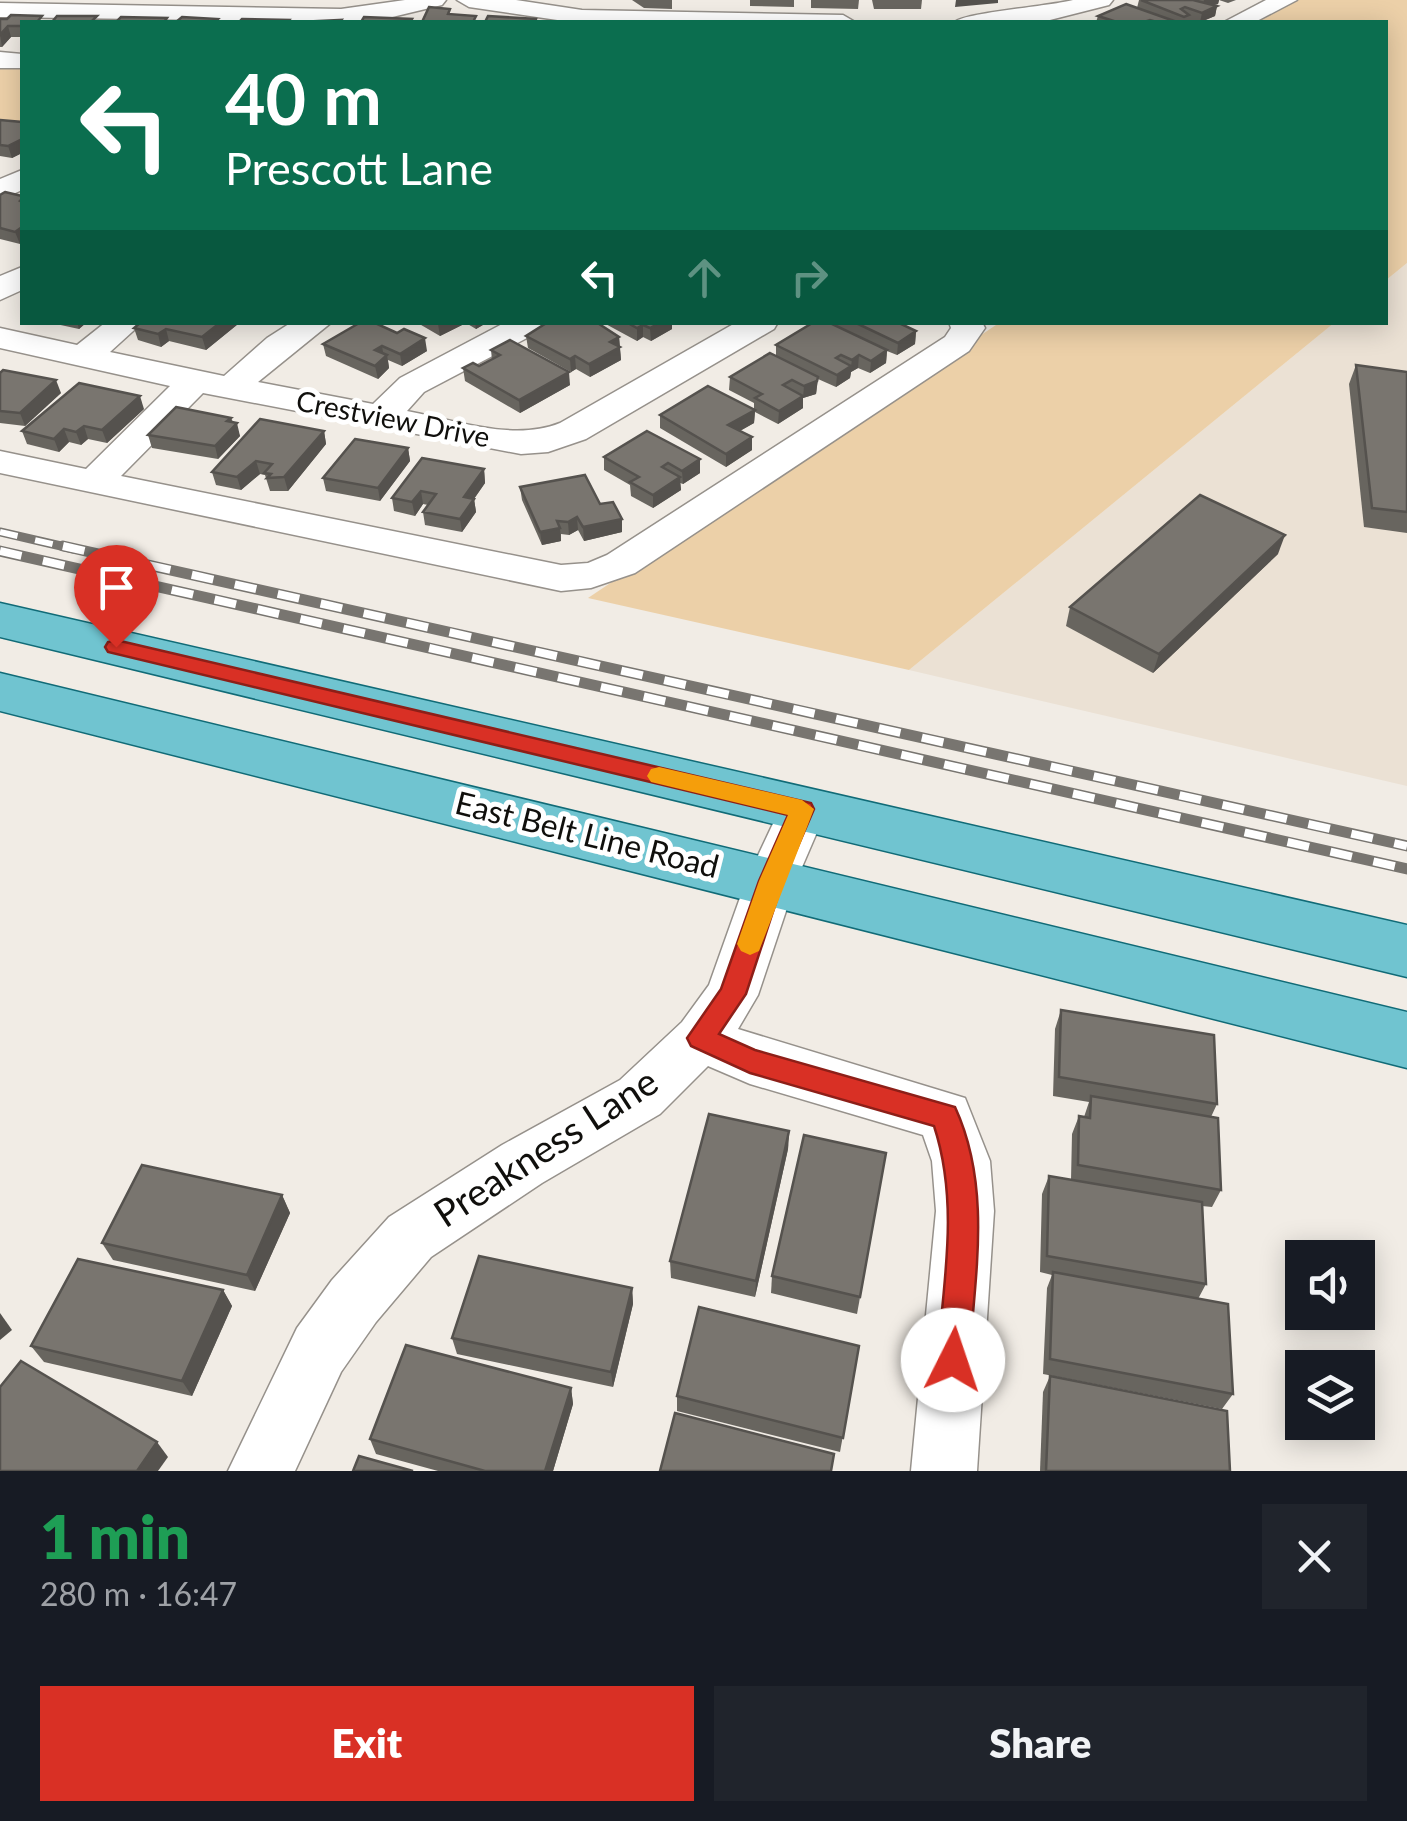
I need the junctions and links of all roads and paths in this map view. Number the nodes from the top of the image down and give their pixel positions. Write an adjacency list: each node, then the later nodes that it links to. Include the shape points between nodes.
1 (434, 0): 4 (street, via 341,16)
2 (469, 0): 9 (street)
3 (1101, 0): 11 (street)
4 (255, 7): 6 (street)
5 (584, 8): 7 (street); 9 (street)
6 (0, 10)
7 (718, 10): 10 (street)
8 (1279, 10): 12 (street)
9 (552, 18)
10 (821, 20)
11 (991, 20)
12 (1243, 20)
13 (123, 325): 19 (street)
14 (311, 325): 20 (street)
15 (526, 325): 21 (street, via 412,385)
16 (757, 325): 21 (street, Crestview Drive, via 548,441 520,443)
17 (967, 325): 23 (street, via 957,344 595,577 538,576)
18 (0, 338): 19 (street, Crestview Drive)
19 (81, 358): 20 (street, Crestview Drive)
20 (213, 384): 21 (street, Crestview Drive); 23 (street)
21 (380, 417)
22 (0, 462): 23 (street)
23 (94, 483)
24 (0, 620): 26 (main road)
25 (0, 692): 27 (main road, East Belt Line Road)
26 (802, 809): 27 (street, Preakness Lane); 28 (main road)
27 (771, 881): 29 (street, Preakness Lane, via 732,994); 30 (main road, East Belt Line Road)
28 (1407, 951)
29 (701, 1038): 31 (street, Preakness Lane, via 640,1097 410,1237 319,1350); 32 (street, via 750,1060 945,1116 960,1161 964,1211)
30 (1407, 1040)
31 (261, 1471)
32 (944, 1471)

